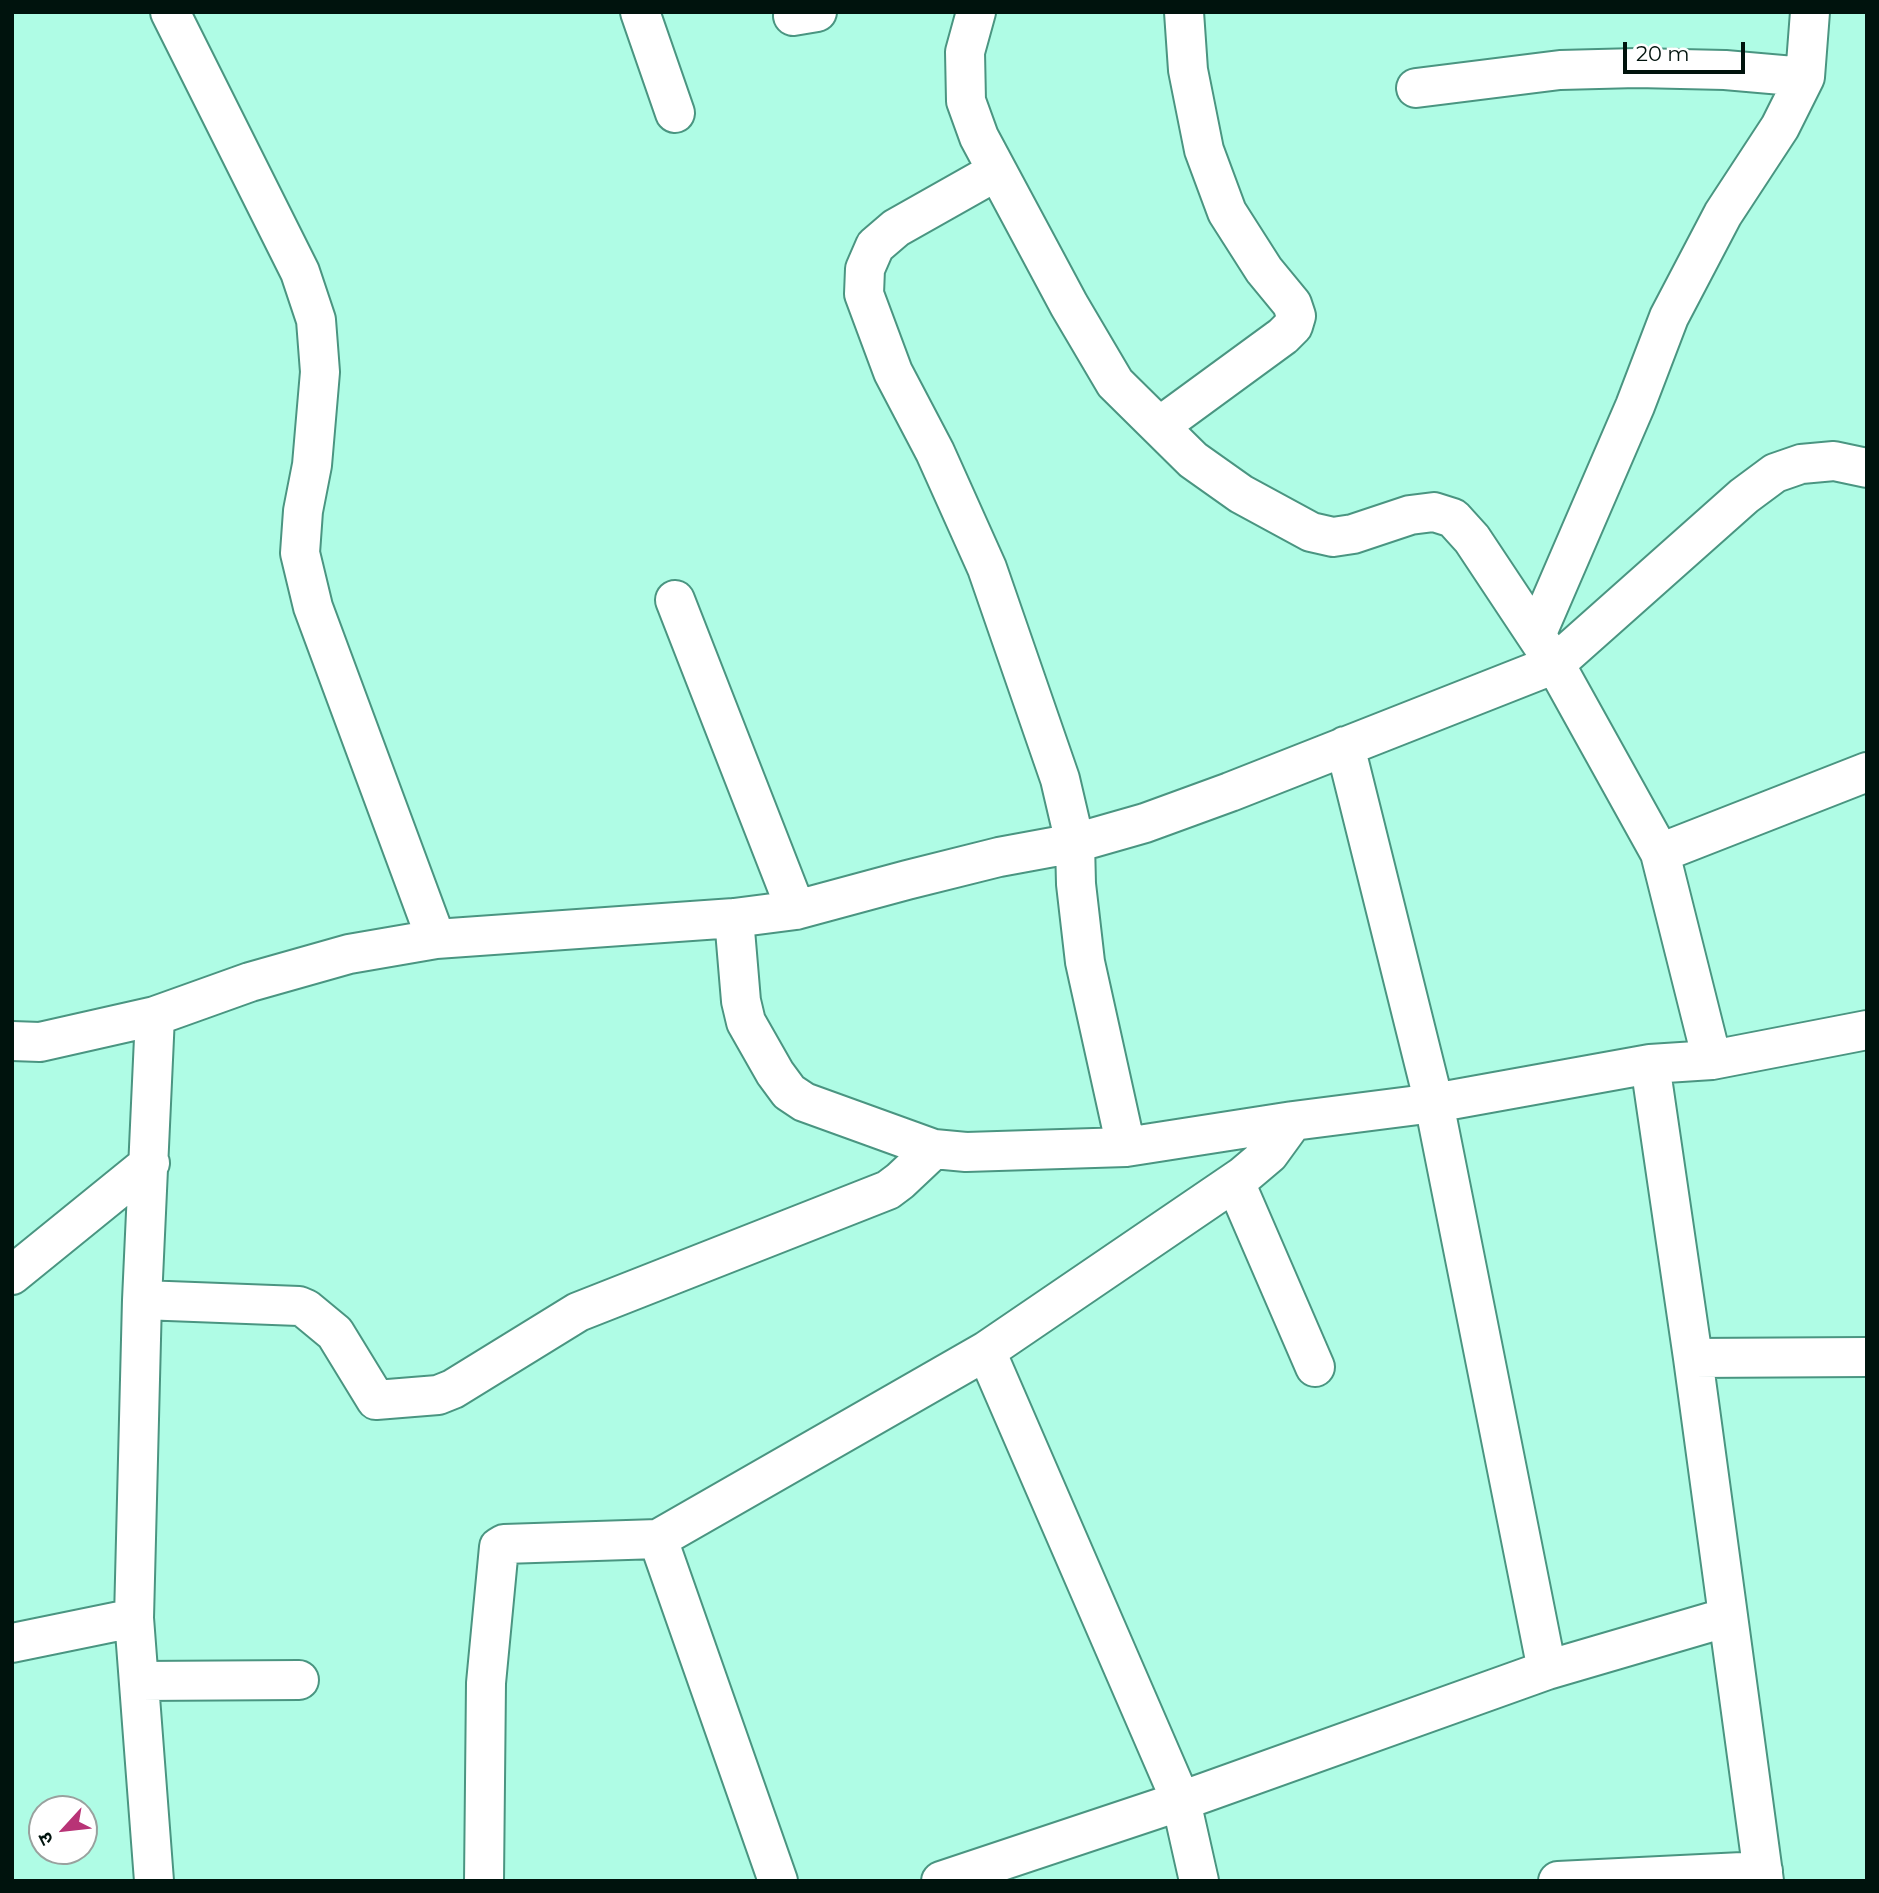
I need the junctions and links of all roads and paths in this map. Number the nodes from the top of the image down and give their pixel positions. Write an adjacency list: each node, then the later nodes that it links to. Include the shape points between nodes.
1 (170, 12): 20 (street, via 300,272 316,320 320,372 300,553 313,607)
2 (640, 12): 8 (street)
3 (976, 12): 9 (street, via 965,52 966,101)
4 (1184, 12): 10 (street, via 1188,70 1204,150 1227,212 1296,316 1283,336)
5 (1810, 12): 6 (street)
6 (1805, 77): 7 (street, via 1725,70 1560,70); 13 (street, via 1780,127 1723,214 1669,317)
7 (1416, 88)
8 (675, 113)
9 (997, 171): 10 (street, via 1115,383); 16 (street, via 896,228 875,246 865,269 864,294 893,372 987,568 1059,779)
10 (1160, 426): 13 (street, via 1193,460 1241,494 1311,531 1333,537 1410,515 1434,512 1453,518)
11 (1867, 468): 13 (street, via 1834,461 1801,464 1775,473)
12 (675, 600): 18 (street)
13 (1546, 649): 14 (street); 17 (street)
14 (1345, 746): 16 (street, via 1194,805); 26 (street)
15 (1867, 772): 17 (street)
16 (1075, 842): 18 (street); 28 (street, via 1085,962)
17 (1660, 853): 24 (street)
18 (796, 910): 19 (street)
19 (734, 918): 20 (street); 29 (street, via 746,1022 789,1092 804,1102)
20 (436, 939): 21 (street, via 337,958 250,982)
21 (155, 1016): 23 (street, via 40,1042); 30 (street)
22 (1867, 1030): 24 (street)
23 (12, 1041)
24 (1712, 1060): 25 (street)
25 (1650, 1064): 26 (street); 36 (street)
26 (1434, 1103): 27 (street); 42 (street)
27 (1293, 1121): 28 (street); 31 (street, via 1269,1154)
28 (1126, 1147): 29 (street)
29 (934, 1149): 33 (street, via 888,1190 578,1312 438,1395 376,1400 335,1333 299,1306)
30 (150, 1163): 32 (street); 33 (street)
31 (1235, 1182): 34 (street); 37 (street)
32 (12, 1275)
33 (142, 1300): 40 (street)
34 (986, 1351): 38 (street); 45 (street)
35 (1867, 1357): 36 (street)
36 (1693, 1358): 39 (street)
37 (1315, 1367)
38 (659, 1539): 47 (street, via 504,1544 498,1550 486,1683); 49 (street)
39 (1728, 1617): 42 (street); 46 (street)
40 (134, 1618): 41 (street); 44 (street)
41 (12, 1643)
42 (1547, 1670): 45 (street)
43 (299, 1680): 44 (street)
44 (140, 1681): 48 (street)
45 (1181, 1801): 50 (street); 51 (street)
46 (1763, 1876): 52 (street)
47 (480, 1880)
48 (154, 1881)
49 (778, 1881)
50 (941, 1881)
51 (1199, 1881)
52 (1559, 1881)

